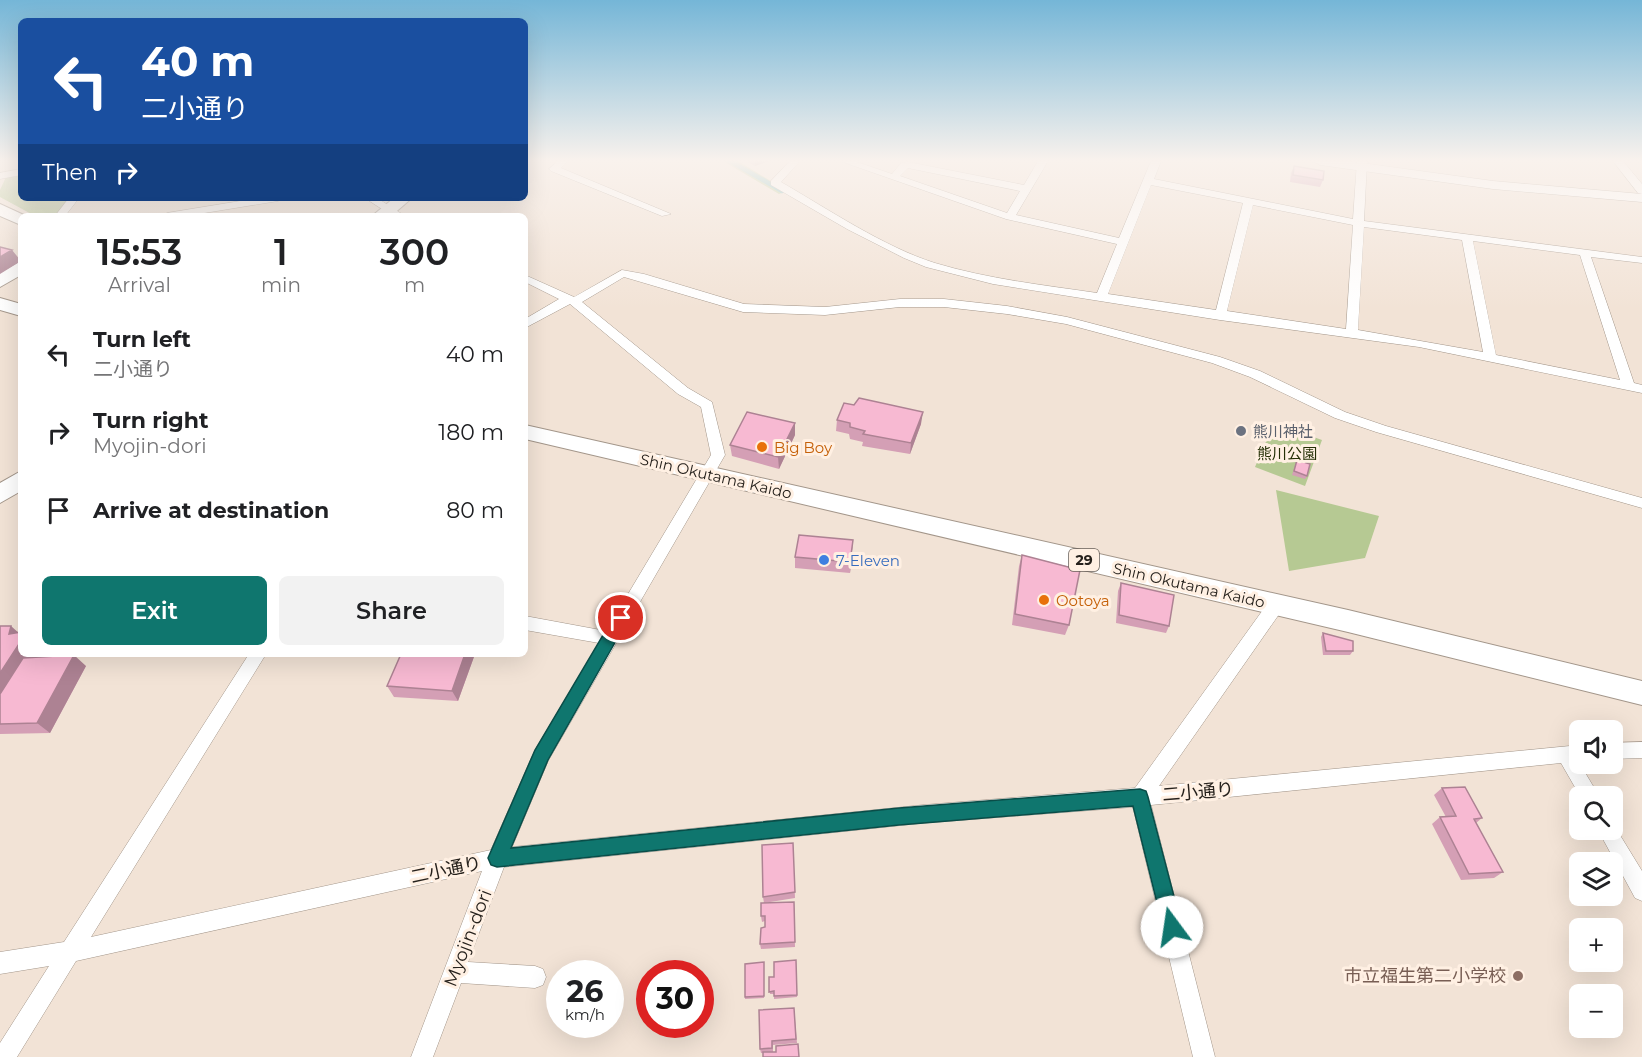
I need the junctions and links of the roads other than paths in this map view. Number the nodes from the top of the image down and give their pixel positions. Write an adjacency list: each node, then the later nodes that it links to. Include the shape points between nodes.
1 (4, 210): 14 (main road)
2 (202, 210): 11 (street)
3 (657, 210): 12 (street)
4 (822, 210): 23 (street, via 930,266 993,281)
5 (991, 210): 13 (street)
6 (1014, 210): 13 (street)
7 (1136, 210): 17 (street)
8 (1248, 210): 28 (street)
9 (1296, 210): 15 (street)
10 (1359, 210): 15 (street)
11 (186, 213)
12 (666, 214)
13 (1010, 217): 17 (street)
14 (18, 218)
15 (1358, 223): 16 (street); 31 (street)
16 (1467, 237): 18 (street); 32 (street)
17 (1123, 242): 23 (street)
18 (1584, 252): 19 (street); 33 (street)
19 (1642, 260)
20 (18, 268): 22 (main road)
21 (528, 280): 24 (street, Myojin-dori)
22 (0, 282)
23 (1101, 297): 28 (street)
24 (570, 301): 30 (street); 35 (street, Myojin-dori, via 707,405 718,453); 39 (street, via 622,273 743,308 825,311 944,303 1068,321 1216,360 1381,429)
25 (0, 304): 26 (main road)
26 (18, 309)
27 (0, 316): 29 (main road)
28 (1220, 316): 31 (street)
29 (18, 320)
30 (528, 322)
31 (1352, 335): 32 (street)
32 (1490, 357): 33 (street)
33 (1636, 388)
34 (528, 433): 35 (main road, Shin Okutama Kaido / 29)
35 (707, 474): 41 (main road, Shin Okutama Kaido / 29); 43 (street, Myojin-dori)
36 (18, 481): 37 (main road)
37 (0, 495)
38 (18, 500): 40 (main road)
39 (1642, 503)
40 (0, 514)
41 (1276, 605): 45 (main road, Shin Okutama Kaido / 29); 49 (street)
42 (528, 624): 43 (street)
43 (609, 638): 51 (street, Myojin-dori, via 541,756)
44 (256, 657): 53 (street)
45 (1642, 693)
46 (1642, 750): 47 (street)
47 (1623, 751)
48 (1569, 753): 49 (street, 二小通り)
49 (1140, 797): 51 (street, 二小通り, via 911,815); 59 (street)
50 (1614, 840): 52 (street)
51 (497, 858): 53 (street, 二小通り); 55 (street, Myojin-dori)
52 (1642, 891)
53 (70, 952): 54 (street, 二小通り); 57 (street)
54 (0, 963)
55 (455, 972): 56 (street); 58 (street, Myojin-dori)
56 (535, 976)
57 (4, 1057)
58 (422, 1057)
59 (1204, 1057)

